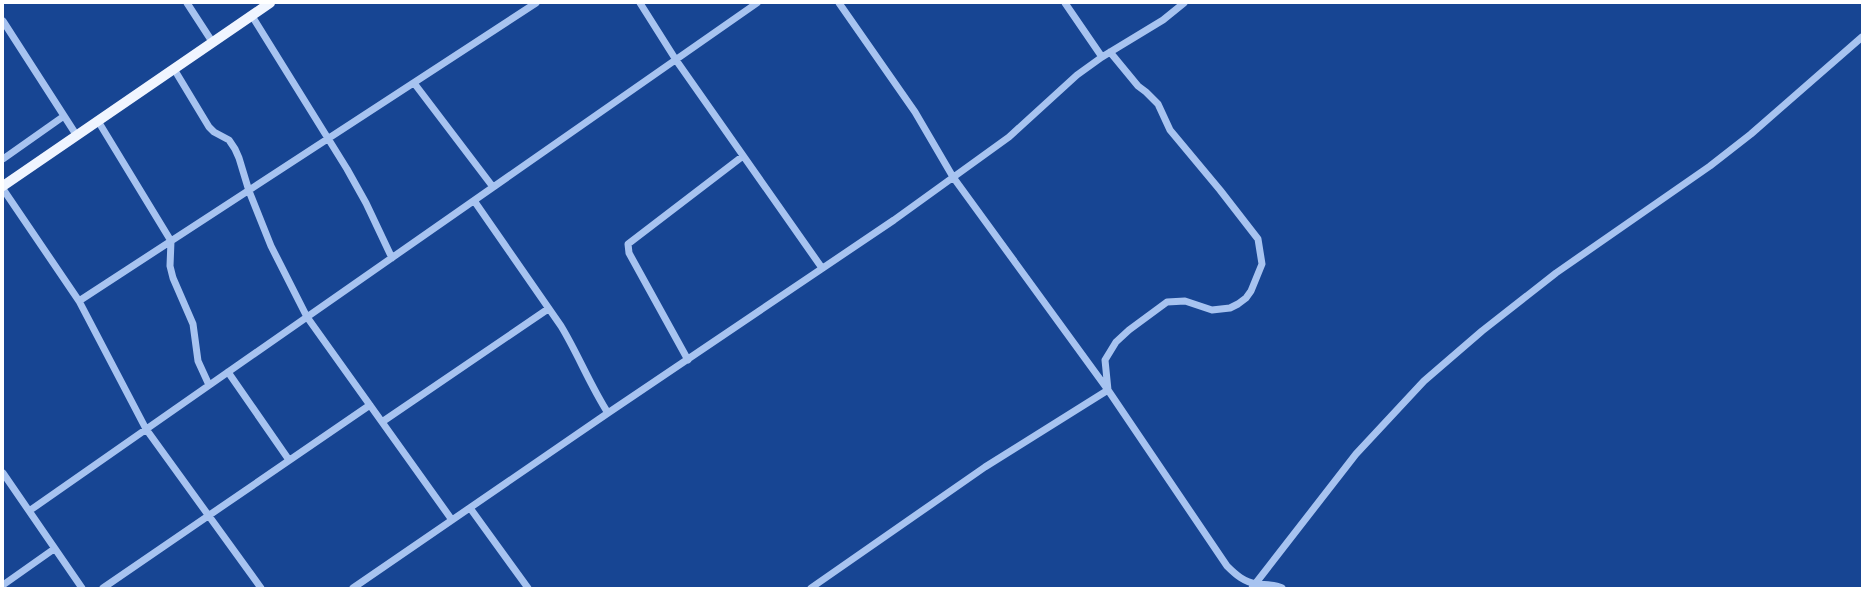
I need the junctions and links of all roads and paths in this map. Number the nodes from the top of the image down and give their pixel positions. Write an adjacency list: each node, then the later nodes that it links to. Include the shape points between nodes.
1 (187, 3): 12 (street)
2 (270, 3): 9 (main road)
3 (536, 3): 17 (street)
4 (640, 3): 15 (street)
5 (758, 3): 15 (street)
6 (839, 3): 24 (street, via 915,112)
7 (1065, 3): 14 (street)
8 (1184, 3): 13 (street, via 1163,20)
9 (252, 16): 12 (main road); 21 (street)
10 (3, 21): 18 (street)
11 (1862, 37): 51 (street, via 1751,134 1710,166 1556,273 1424,381 1356,454)
12 (213, 43): 16 (main road)
13 (1110, 52): 14 (street); 38 (street, via 1138,86 1158,104 1170,130 1258,239 1262,264 1246,298 1230,308 1212,310 1185,301 1167,302 1129,330 1116,342 1105,360)
14 (1102, 57): 24 (street, via 1053,95 1009,137)
15 (676, 60): 22 (street); 25 (street)
16 (174, 69): 19 (main road); 27 (street, via 209,127 229,140 235,149)
17 (414, 83): 21 (street); 25 (street)
18 (64, 116): 20 (street); 23 (street)
19 (98, 121): 20 (main road); 29 (street)
20 (76, 136): 26 (main road)
21 (328, 138): 27 (street); 30 (street, via 366,203)
22 (743, 156): 31 (street); 35 (street, via 628,244 629,253)
23 (3, 159)
24 (953, 177): 31 (street); 38 (street)
25 (493, 187): 28 (street)
26 (3, 188): 32 (street)
27 (249, 191): 29 (street); 34 (street, via 271,246)
28 (475, 202): 30 (street); 33 (street)
29 (170, 241): 32 (street); 37 (street, via 170,266 173,278 192,324 198,361)
30 (392, 258): 34 (street)
31 (822, 268): 35 (street)
32 (80, 301): 42 (street)
33 (548, 309): 40 (street, via 573,346); 41 (street)
34 (307, 317): 36 (street); 39 (street)
35 (688, 360): 40 (street)
36 (228, 372): 37 (street); 43 (street)
37 (210, 385): 42 (street)
38 (1108, 390): 51 (street, via 1227,566); 57 (street, via 985,467)
39 (370, 404): 41 (street); 43 (street)
40 (608, 413): 45 (street)
41 (382, 422): 48 (street)
42 (146, 429): 46 (street); 47 (street)
43 (289, 460): 47 (street)
44 (3, 473): 46 (street)
45 (470, 508): 48 (street); 56 (street)
46 (29, 511): 49 (street)
47 (209, 515): 53 (street); 54 (street)
48 (452, 520): 55 (street)
49 (54, 549): 50 (street); 52 (street)
50 (3, 585)
51 (1253, 586): 58 (street)
52 (82, 588)
53 (103, 588)
54 (261, 588)
55 (353, 588)
56 (528, 588)
57 (811, 588)
58 (1282, 588)

